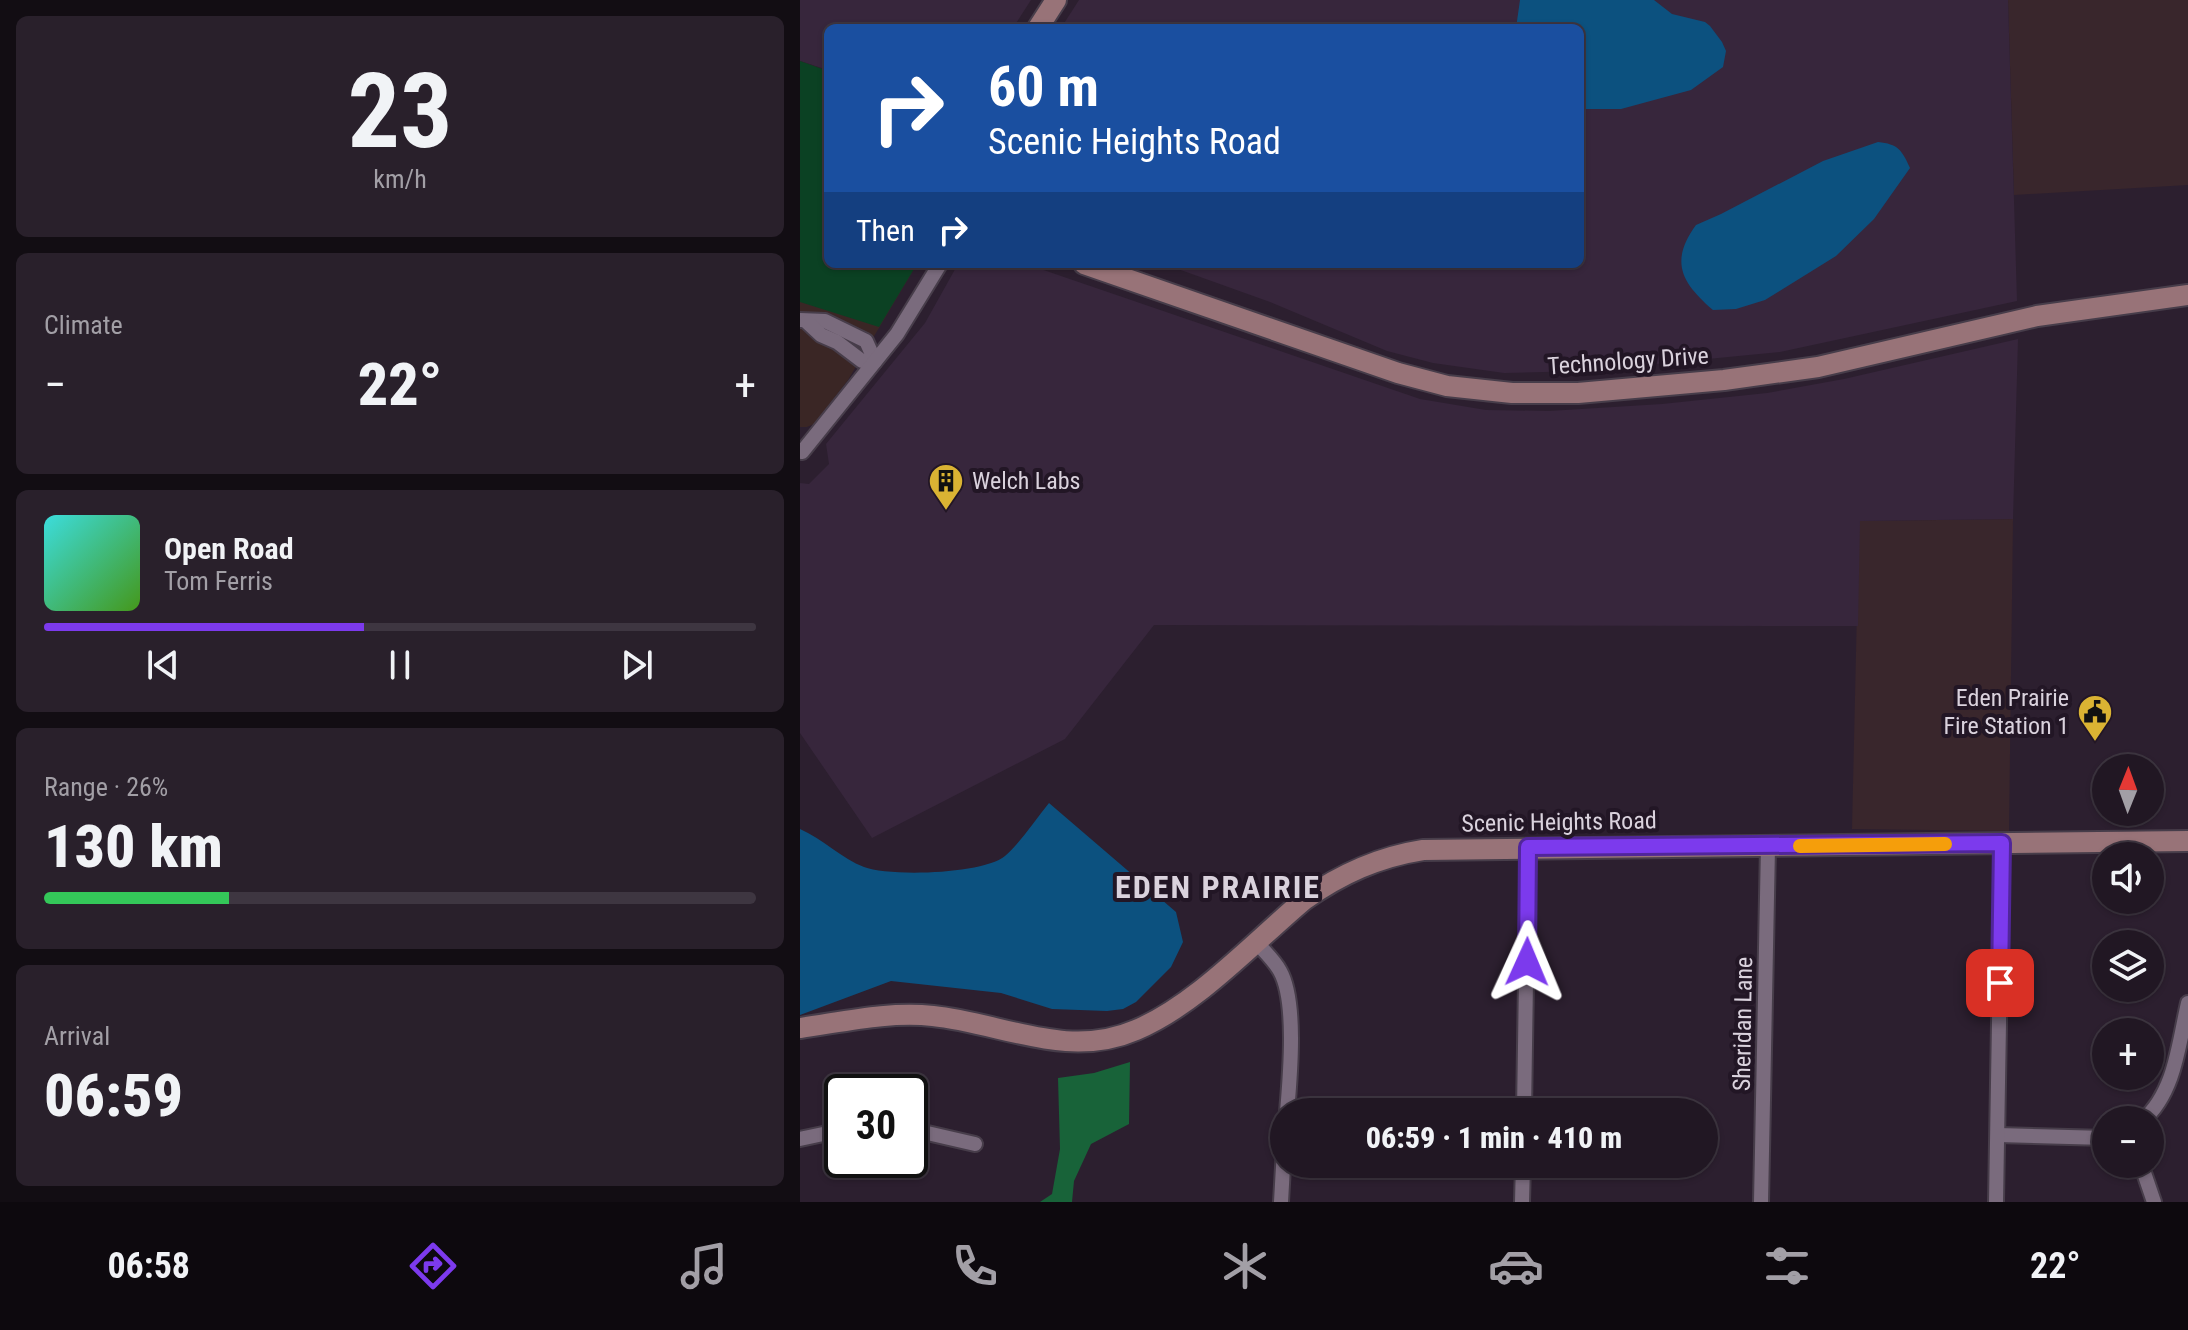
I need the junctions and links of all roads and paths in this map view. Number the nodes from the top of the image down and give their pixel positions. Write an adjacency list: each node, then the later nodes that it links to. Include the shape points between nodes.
1 (1056, 0): 2 (street)
2 (1041, 24)
3 (938, 268): 7 (street)
4 (1096, 268): 5 (street, Technology Drive, via 1398,373 1447,386 1512,393 1578,393 1785,373 2037,316)
5 (2188, 295)
6 (804, 321): 7 (street, via 825,321 866,341)
7 (875, 361): 8 (street)
8 (802, 452)
9 (2188, 841): 10 (street, Scenic Heights Road)
10 (2002, 843): 11 (street, Scenic Heights Road); 21 (street)
11 (1768, 846): 12 (street, Scenic Heights Road); 30 (street, Sheridan Lane)
12 (1528, 847): 13 (street, Scenic Heights Road, via 1423,850 1373,862 1314,892); 17 (street)
13 (1256, 942): 15 (street, Scenic Heights Road, via 1182,1003 1115,1037 1040,1040 916,1014); 16 (street, via 1280,971 1287,992)
14 (2188, 1003): 18 (street, via 2170,1078)
15 (800, 1028)
16 (1288, 1098)
17 (1524, 1098)
18 (2155, 1106)
19 (928, 1133): 24 (street)
20 (824, 1134): 23 (street)
21 (1998, 1135): 22 (street); 31 (street)
22 (2092, 1138)
23 (800, 1139)
24 (975, 1144)
25 (1282, 1178): 28 (street)
26 (1523, 1178): 29 (street)
27 (2146, 1178): 32 (street)
28 (1281, 1202)
29 (1522, 1202)
30 (1761, 1202)
31 (1996, 1202)
32 (2154, 1202)

